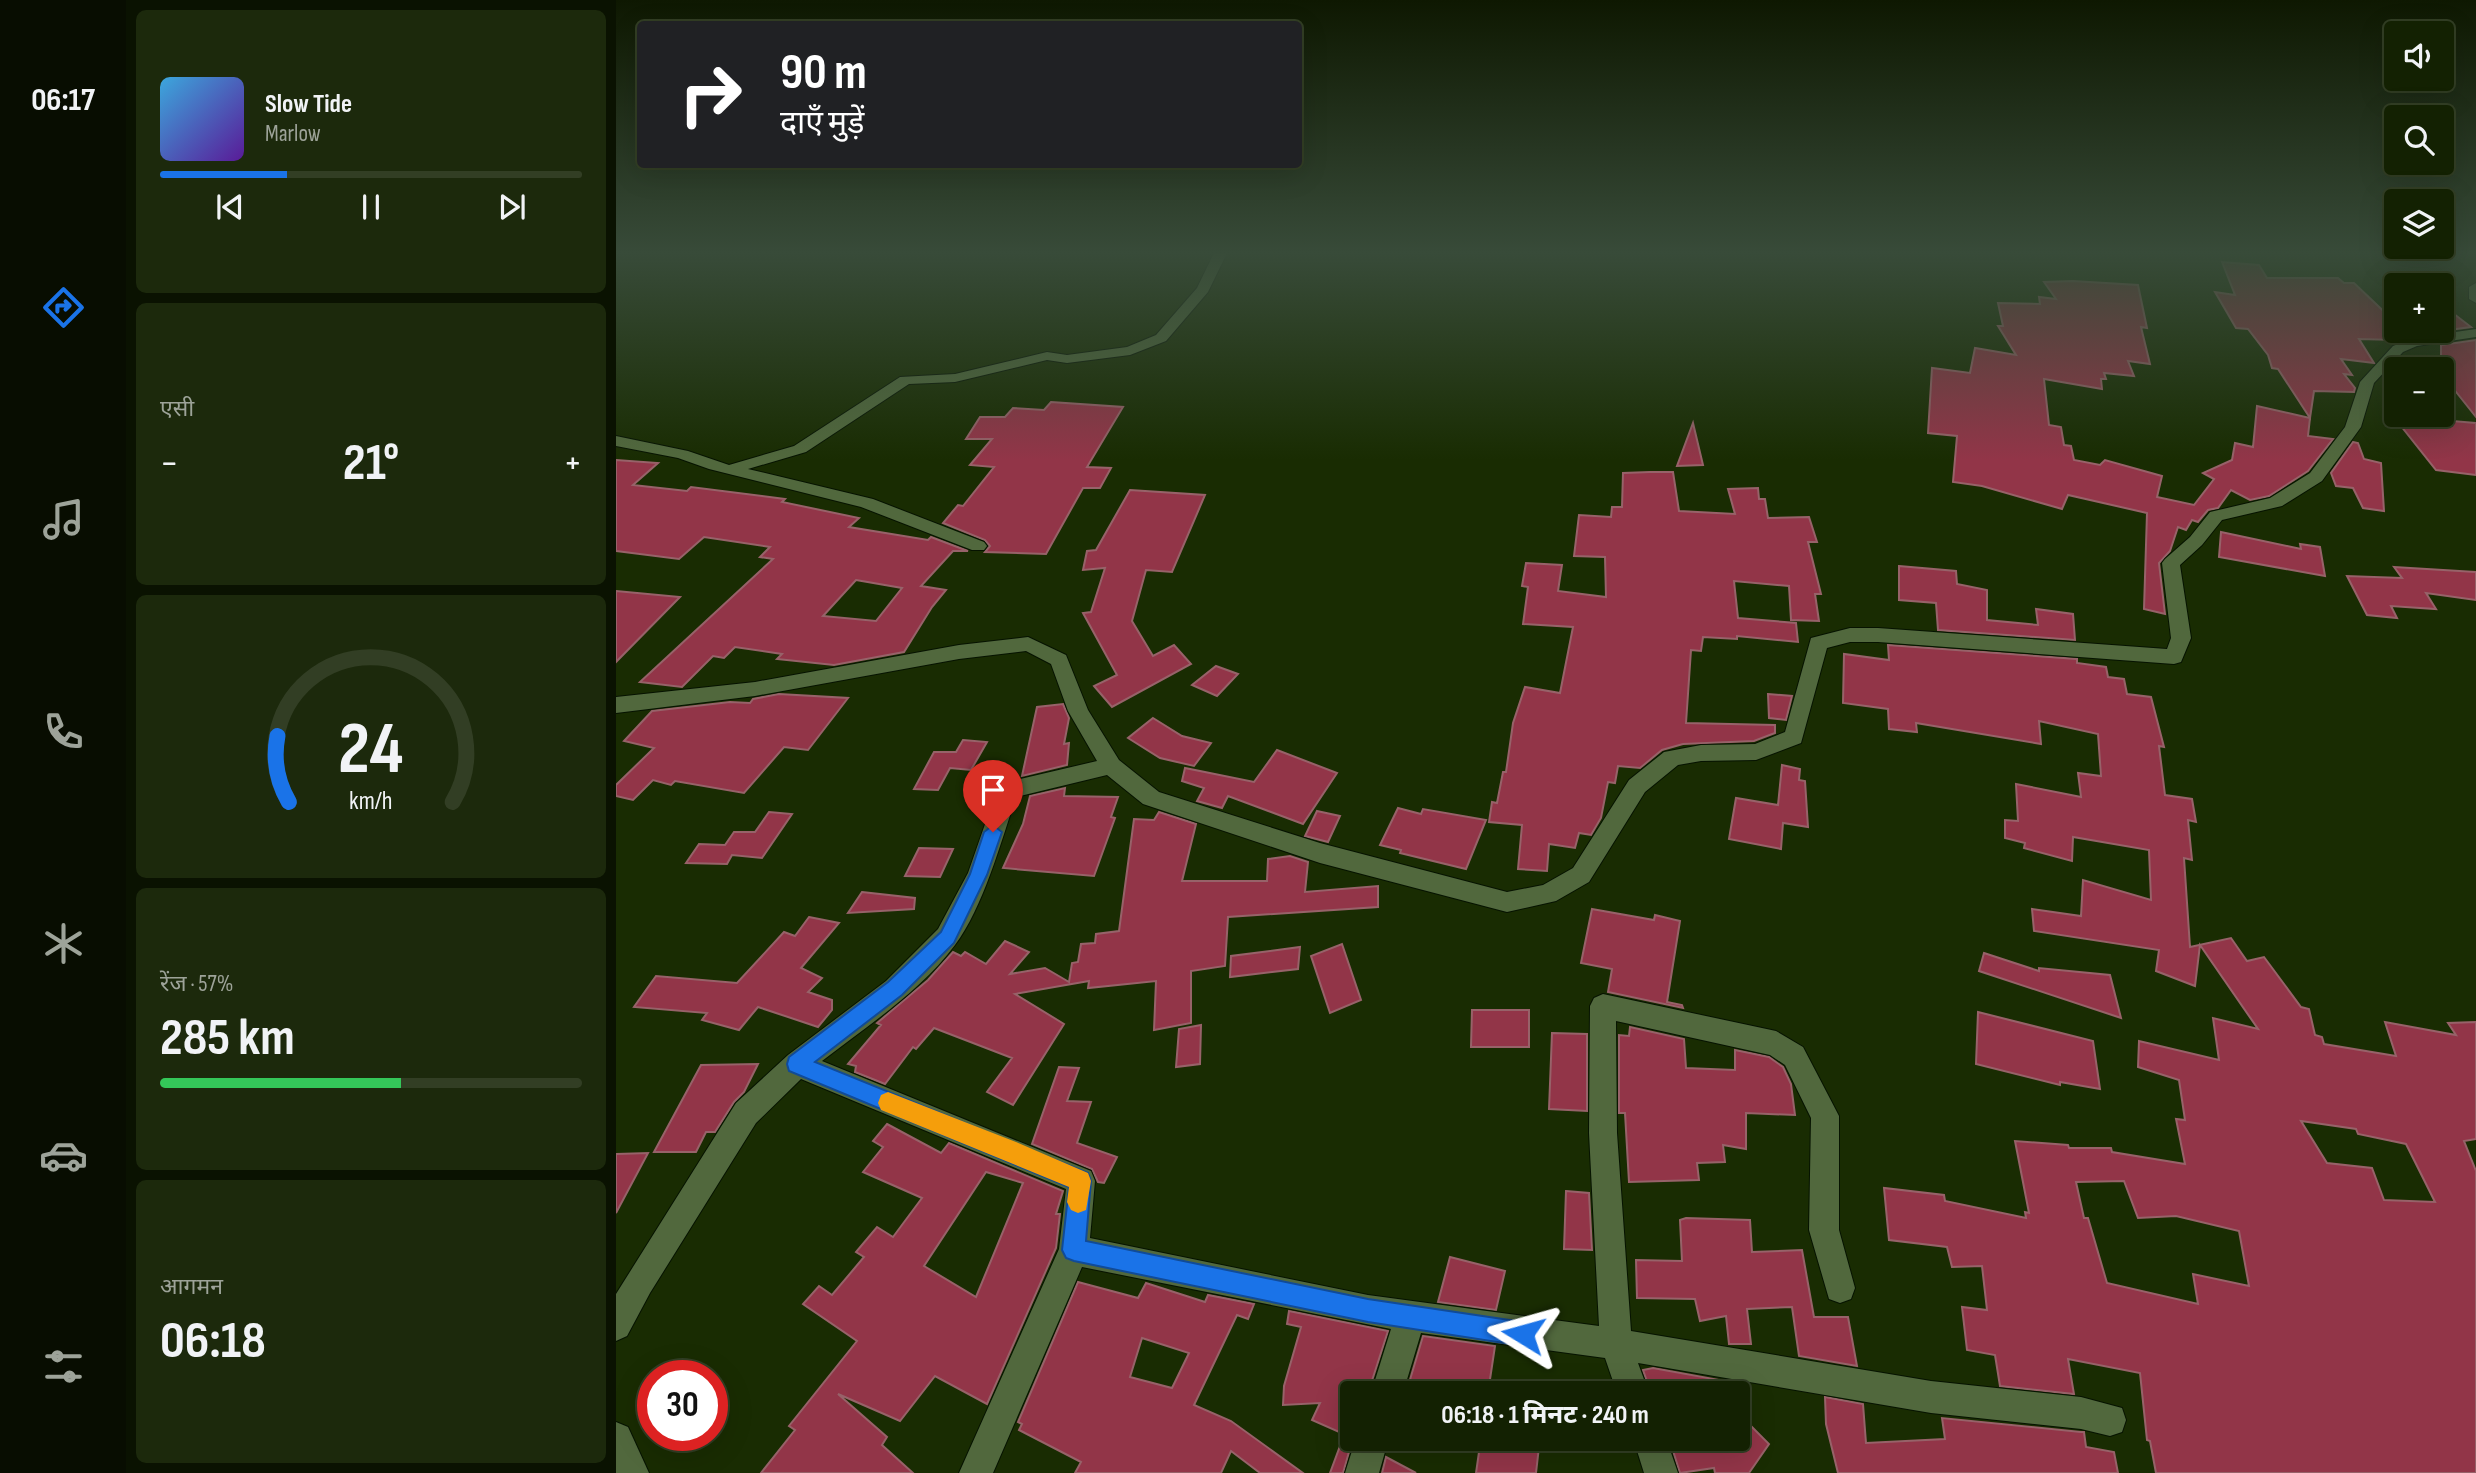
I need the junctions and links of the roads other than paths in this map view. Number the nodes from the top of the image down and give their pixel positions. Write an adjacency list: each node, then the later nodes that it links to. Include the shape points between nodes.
1 (1175, 322): 4 (street, via 1161,338 1129,351 1067,359 1048,356 956,378 905,380 800,449 736,467)
2 (2476, 333): 7 (street, via 2414,342 2398,349 2367,382 2353,427 2316,477 2276,502 2216,516 2171,563 2181,638 2174,657 1878,635 1850,635 1818,643 1794,737 1756,752 1672,758 1637,786 1581,875 1548,894 1507,902 1320,853 1151,798)
3 (616, 441): 4 (street)
4 (742, 472): 5 (street, via 867,503)
5 (978, 546)
6 (616, 705): 7 (street, via 755,689 1028,644 1059,660 1078,711)
7 (1111, 766): 8 (street, via 1007,790 979,875 947,937 895,989)
8 (797, 1064): 9 (street, via 1081,1181); 12 (street, via 746,1112)
9 (1074, 1250): 11 (street); 21 (street)
10 (1840, 1288): 13 (street, via 1824,1230 1825,1116 1794,1056 1776,1044 1603,1006 1603,1133)
11 (1411, 1316): 13 (street); 14 (street)
12 (616, 1325)
13 (1616, 1345): 15 (street); 16 (street, via 1918,1395)
14 (1391, 1381)
15 (1629, 1381)
16 (2110, 1420)
17 (616, 1439): 20 (street)
18 (1369, 1451): 22 (street)
19 (1653, 1451): 23 (street)
20 (632, 1473)
21 (976, 1473)
22 (1362, 1473)
23 (1661, 1473)

